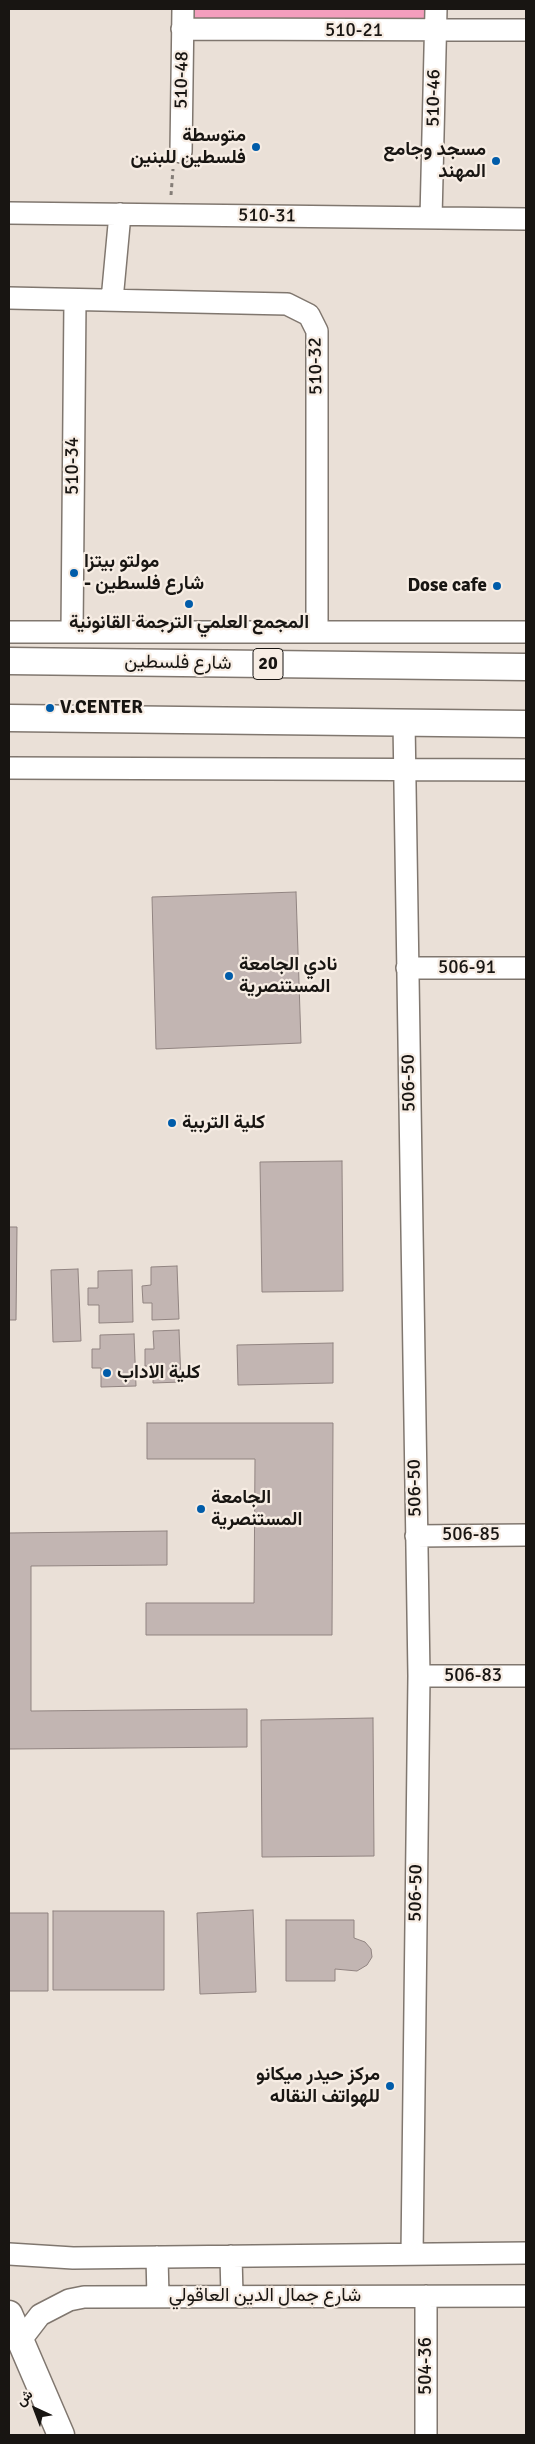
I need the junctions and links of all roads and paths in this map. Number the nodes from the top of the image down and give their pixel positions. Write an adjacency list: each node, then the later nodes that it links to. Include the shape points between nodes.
1 (436, 9): 4 (street, 510-46)
2 (182, 19): 4 (street, 510-21); 5 (street, 510-48)
3 (526, 30): 4 (street, 510-21)
4 (435, 31): 9 (street, 510-46)
5 (181, 152): 8 (path, via 173,166)
6 (9, 213): 7 (street, 510-31)
7 (120, 214): 8 (street, 510-31); 13 (street)
8 (169, 215): 9 (street, 510-31)
9 (431, 218): 10 (street, 510-31)
10 (526, 219)
11 (9, 298): 12 (street, 510-32)
12 (75, 300): 13 (street, 510-32); 15 (street, 510-34)
13 (112, 300): 16 (street, 510-32, via 287,304 310,315 317,331)
14 (9, 632): 15 (street)
15 (72, 632): 16 (street)
16 (317, 632): 17 (street)
17 (526, 632)
18 (9, 661): 19 (main road, شارع فلسطين / 20)
19 (526, 667)
20 (9, 718): 21 (main road)
21 (404, 722): 22 (main road); 25 (street, 506-50)
22 (526, 724)
23 (9, 768): 25 (street)
24 (526, 770): 25 (street)
25 (404, 771): 26 (street, 506-50)
26 (407, 968): 27 (street, 506-91); 29 (street, 506-50)
27 (526, 968)
28 (526, 1535): 29 (street, 506-85)
29 (416, 1536): 30 (street, 506-50)
30 (419, 1676): 31 (street, 506-83); 34 (street, 506-50)
31 (526, 1676)
32 (526, 2253): 34 (street, شارع جمال الدين العاقولي)
33 (9, 2254): 36 (street, شارع جمال الدين العاقولي, via 66,2258)
34 (412, 2254): 35 (street, شارع جمال الدين العاقولي)
35 (231, 2256): 36 (street, شارع جمال الدين العاقولي); 37 (street)
36 (156, 2257): 40 (street)
37 (232, 2296): 38 (street, شارع جمال الدين العاقولي); 40 (street, شارع جمال الدين العاقولي)
38 (426, 2296): 39 (street, شارع جمال الدين العاقولي); 44 (street, 504-36)
39 (526, 2296)
40 (158, 2297): 42 (street, شارع جمال الدين العاقولي, via 68,2300 40,2315)
41 (9, 2314): 42 (main road)
42 (20, 2341): 43 (main road)
43 (61, 2435)
44 (426, 2435)

